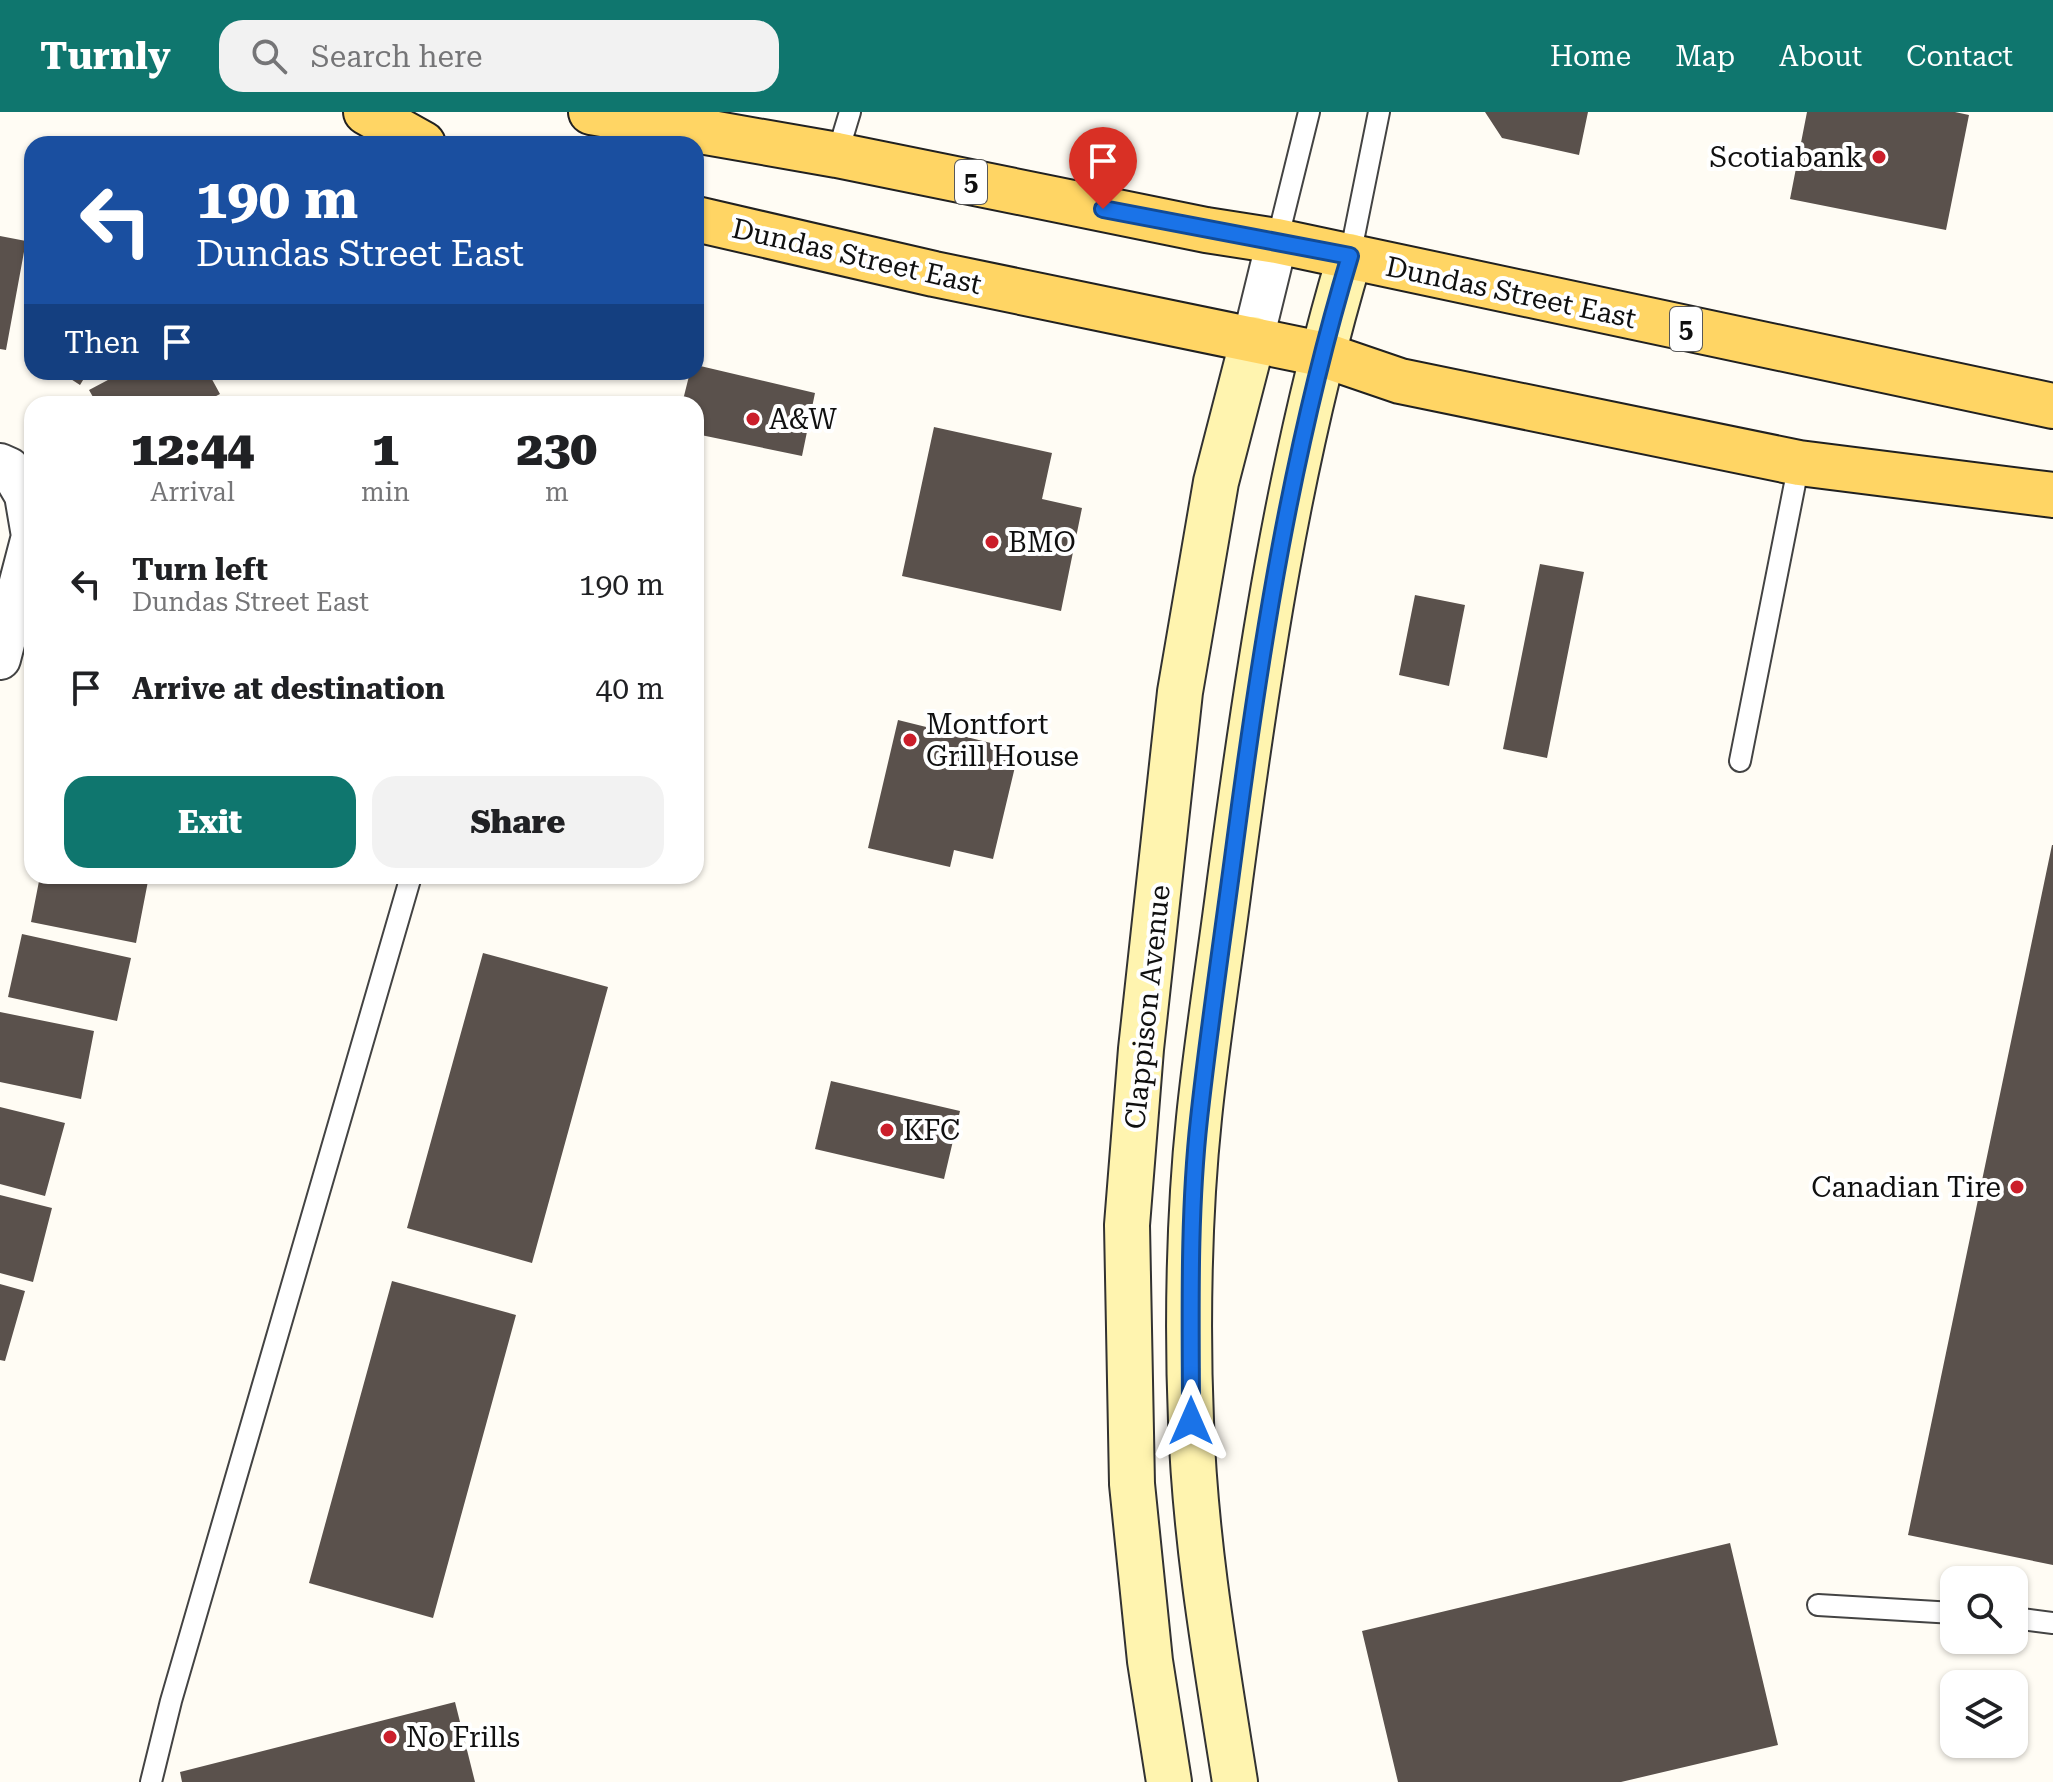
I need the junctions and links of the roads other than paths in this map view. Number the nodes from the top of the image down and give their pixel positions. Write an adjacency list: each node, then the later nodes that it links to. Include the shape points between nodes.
1 (372, 112): 6 (main road)
2 (591, 112): 7 (main road, Dundas Street East / 5)
3 (850, 112): 7 (lane)
4 (1309, 112): 9 (lane)
5 (1379, 112): 10 (lane)
6 (410, 136)
7 (837, 155): 9 (main road, Dundas Street East / 5)
8 (704, 221): 11 (main road, Dundas Street East, via 949,278)
9 (1277, 241): 10 (main road, Dundas Street East / 5); 11 (street, Clappison Avenue)
10 (1350, 256): 12 (main road); 13 (main road, Dundas Street East / 5)
11 (1253, 339): 12 (main road, Dundas Street East); 27 (main road, Clappison Avenue, via 1216,482 1180,692 1127,1225 1132,1484)
12 (1321, 354): 14 (main road, Dundas Street East, via 1400,381); 28 (main road, via 1257,680 1199,1120 1191,1421 1205,1592)
13 (2053, 406)
14 (1799, 463): 17 (main road, Dundas Street East); 20 (lane)
15 (0, 464): 16 (street, via 9,468)
16 (24, 493)
17 (2053, 495)
18 (24, 567): 19 (street)
19 (0, 659)
20 (1740, 761)
21 (409, 884): 26 (lane)
22 (1818, 1605): 23 (lane)
23 (1940, 1612)
24 (2028, 1620): 25 (lane)
25 (2053, 1623)
26 (151, 1782)
27 (1169, 1782)
28 (1235, 1782)

